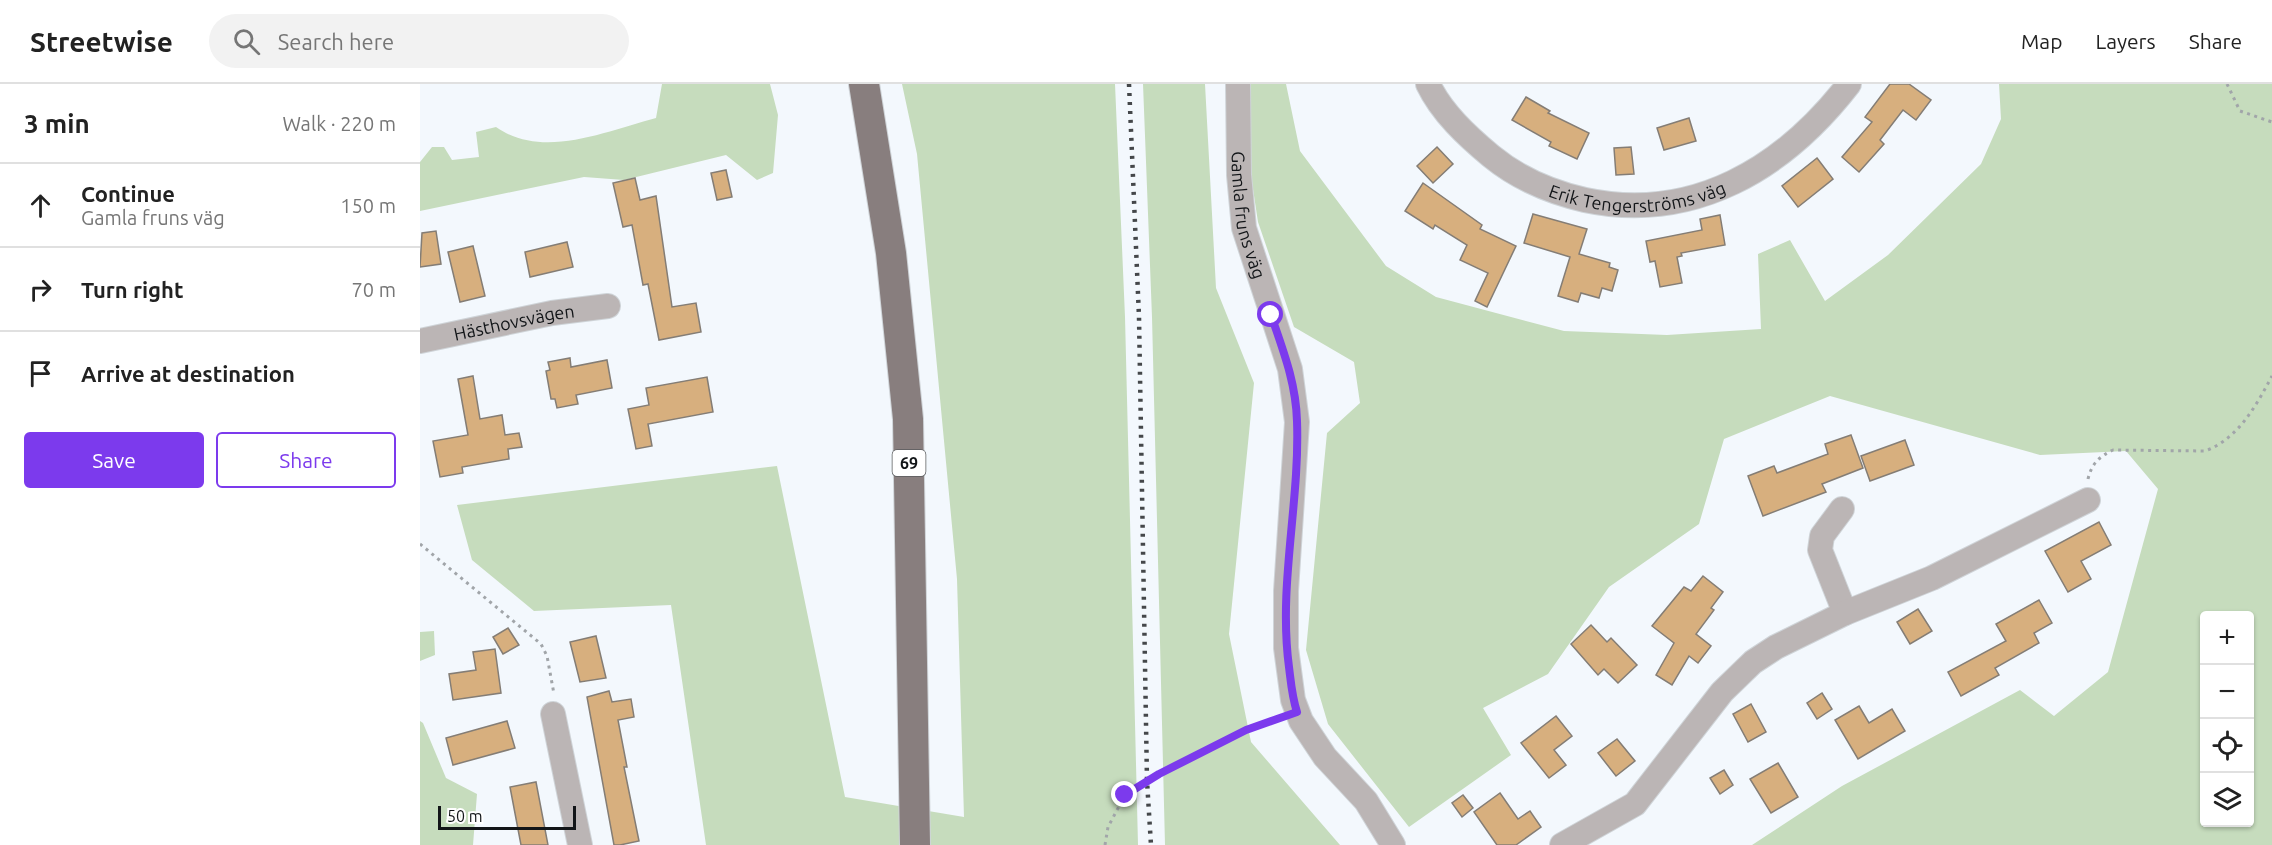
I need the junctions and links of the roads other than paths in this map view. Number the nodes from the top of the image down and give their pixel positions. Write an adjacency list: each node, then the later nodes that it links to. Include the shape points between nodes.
1 (864, 84): 12 (main road, 69, via 891,253 908,419)
2 (1238, 84): 13 (street, Gamla fruns väg, via 1244,228 1290,369 1297,422 1286,591 1286,648 1293,700 1325,757 1366,801)
3 (1428, 84): 4 (street, Erik Tengerströms väg, via 1452,120 1514,173 1558,193 1603,204 1636,206 1675,203 1706,194 1762,167 1813,127)
4 (1849, 84)
5 (608, 306): 6 (street, Hästhovsvägen, via 552,313)
6 (420, 341)
7 (2088, 500): 9 (street, via 1932,578)
8 (1842, 509): 9 (street, via 1822,536 1820,550)
9 (1845, 613): 14 (street, via 1753,662 1722,692 1635,804)
10 (553, 714): 11 (street)
11 (580, 845)
12 (915, 845)
13 (1393, 845)
14 (1562, 845)

